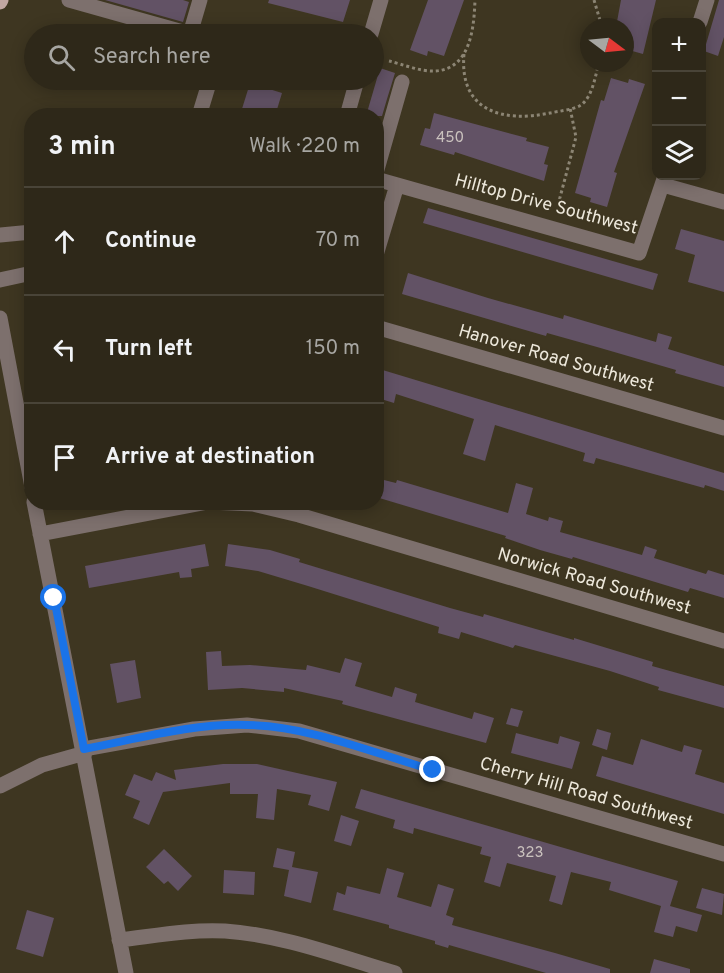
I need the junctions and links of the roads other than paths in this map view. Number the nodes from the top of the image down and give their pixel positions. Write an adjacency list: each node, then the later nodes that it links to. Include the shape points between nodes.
1 (69, 0): 6 (street)
2 (200, 0): 7 (street)
3 (381, 0): 8 (street)
4 (707, 0): 5 (street)
5 (701, 18)
6 (154, 24)
7 (193, 24)
8 (374, 24)
9 (402, 82): 14 (street)
10 (207, 90): 12 (street)
11 (354, 90): 13 (street)
12 (201, 108)
13 (349, 108)
14 (384, 145)
15 (664, 180): 17 (street, Hilltop Drive Southwest, via 639,253); 18 (street)
16 (384, 181): 17 (street, Hilltop Drive Southwest)
17 (397, 185): 19 (street)
18 (724, 202)
19 (384, 228)
20 (24, 233): 21 (street)
21 (0, 235)
22 (24, 275): 23 (street)
23 (0, 280)
24 (0, 318): 27 (street)
25 (384, 329): 26 (street, Hanover Road Southwest)
26 (724, 428)
27 (24, 444)
28 (36, 510): 31 (street)
29 (166, 510): 31 (street, Norwick Road Southwest)
30 (304, 510): 32 (street, Norwick Road Southwest)
31 (40, 534): 33 (street)
32 (724, 641)
33 (85, 751): 34 (street, Cherry Hill Road Southwest, via 42,765); 35 (street, Cherry Hill Road Southwest, via 247,724 299,731); 36 (street)
34 (0, 786)
35 (724, 854)
36 (119, 940): 37 (street); 38 (street, via 225,931 271,938)
37 (126, 973)
38 (395, 973)

